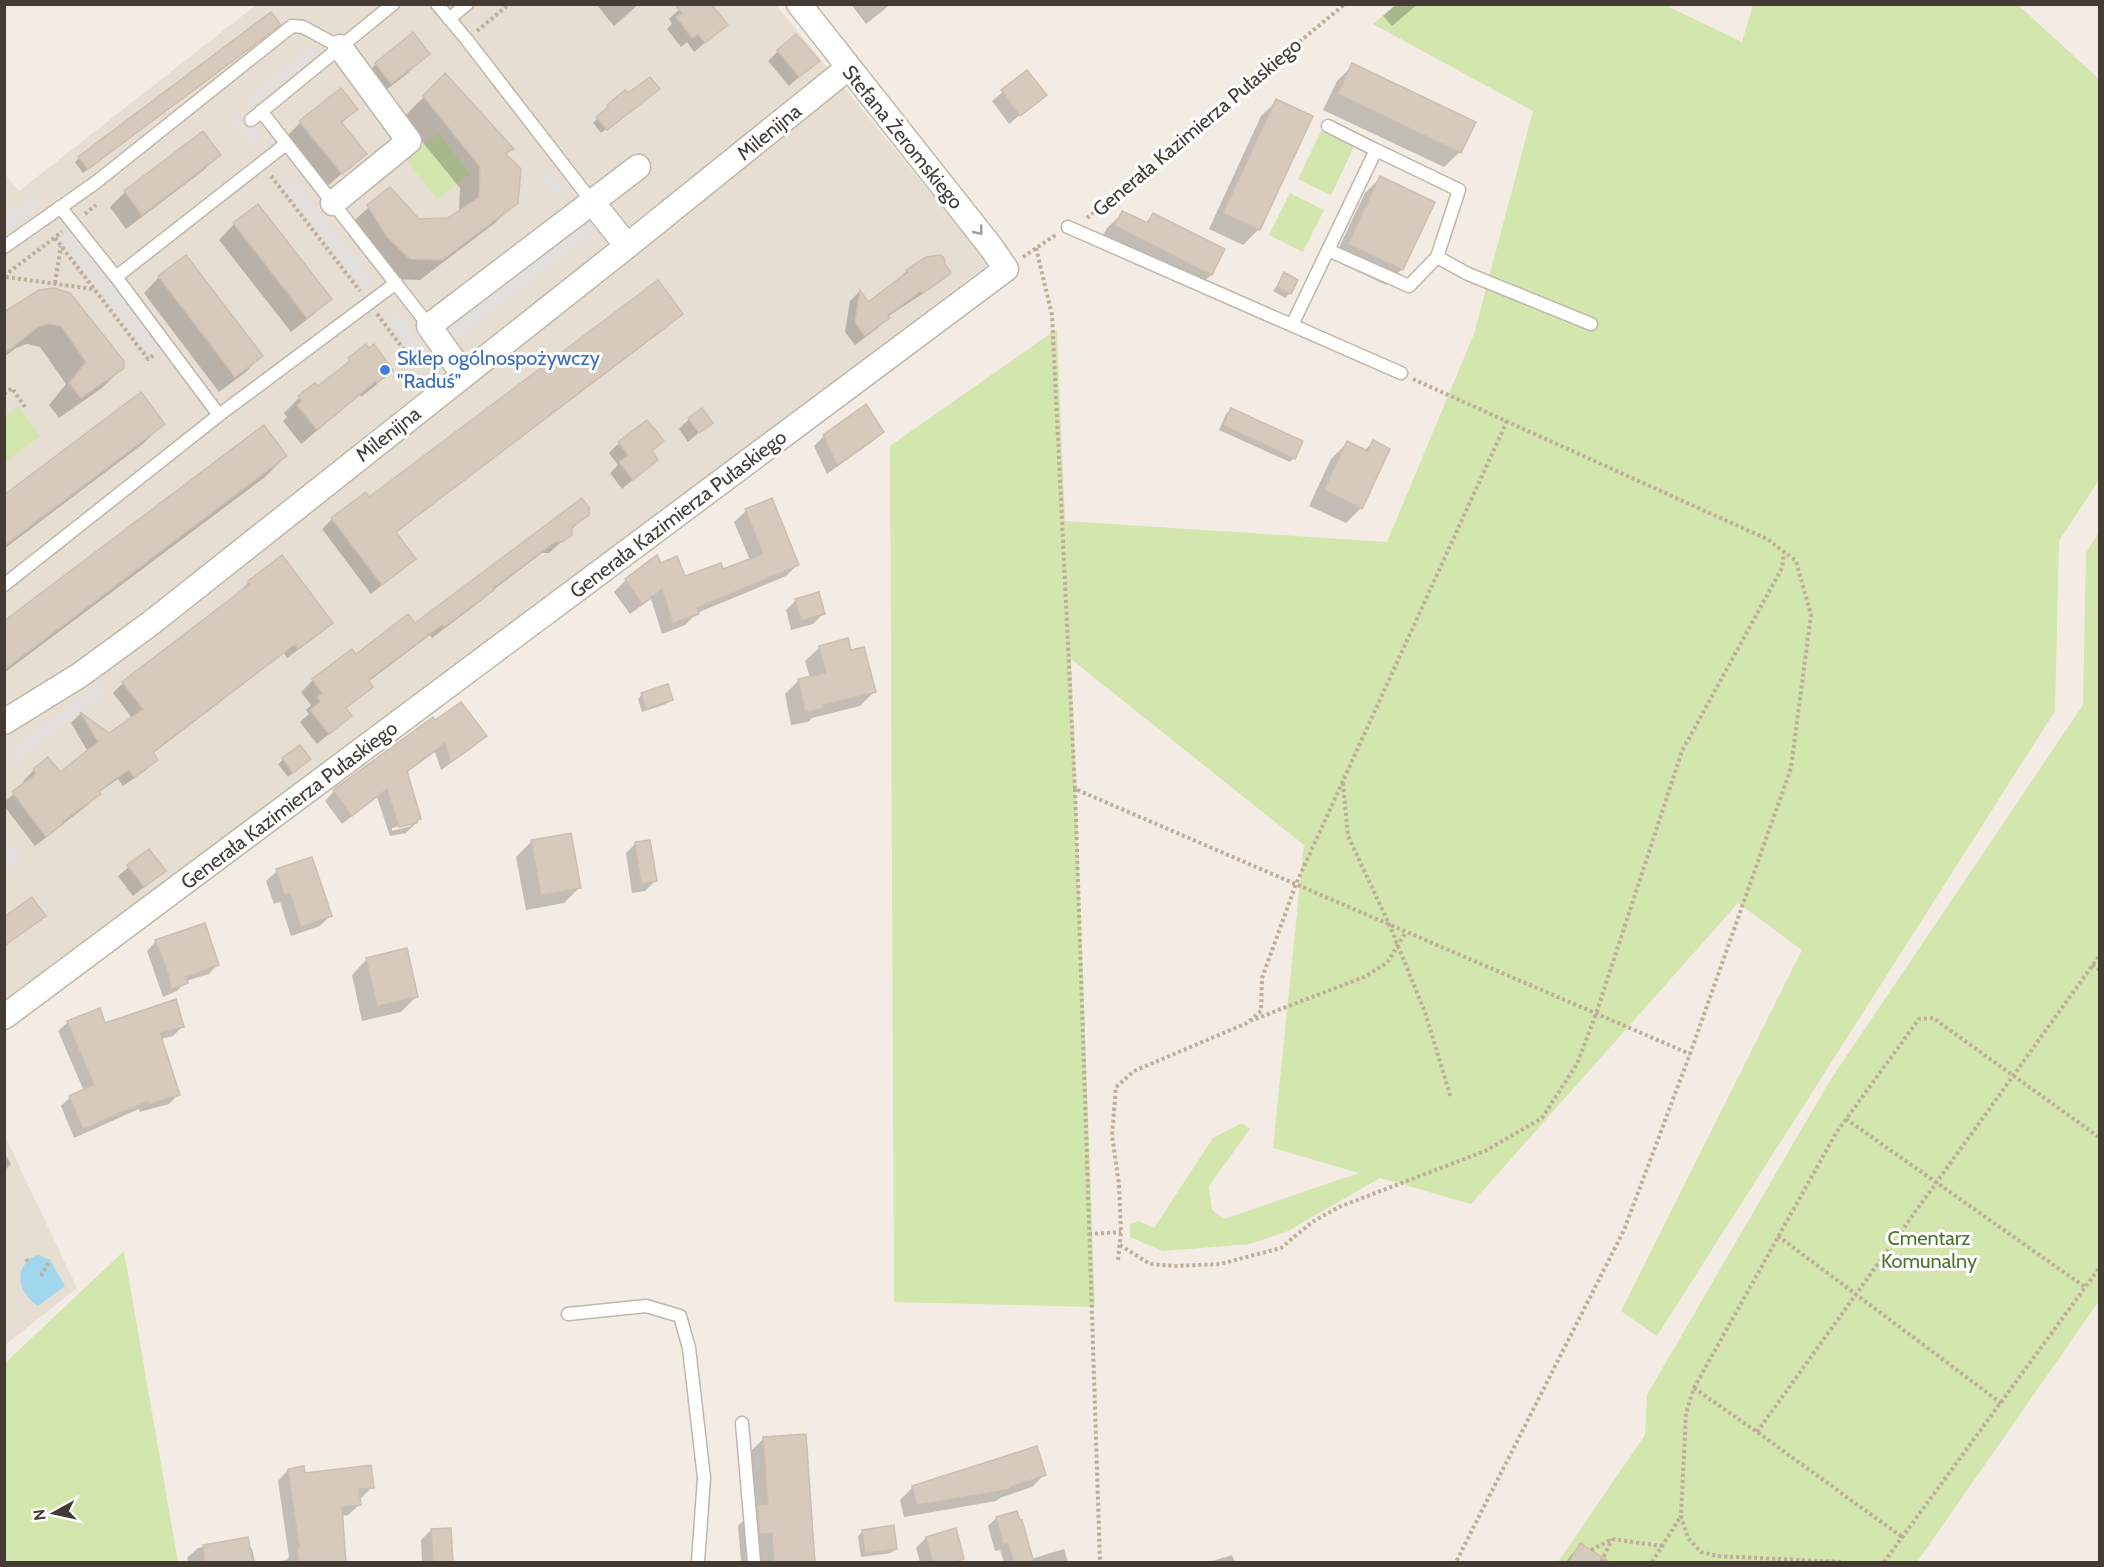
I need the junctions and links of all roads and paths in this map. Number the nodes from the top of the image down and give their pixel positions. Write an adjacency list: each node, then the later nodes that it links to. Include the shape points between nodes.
1 (393, 4): 9 (lane)
2 (437, 4): 7 (lane)
3 (467, 4): 7 (lane)
4 (509, 4): 8 (path)
5 (799, 4): 10 (street, Stefana Żeromskiego)
6 (1345, 4): 21 (path, Generała Kazimierza Pułaskiego, via 1088,218)
7 (450, 19): 8 (lane)
8 (467, 40): 19 (lane)
9 (340, 47): 11 (lane); 18 (street, via 409,141); 20 (lane, via 303,27 292,27)
10 (848, 68): 23 (street, Milenijna); 28 (street, Stefana Żeromskiego, one-way to 28)
11 (261, 111): 12 (lane); 14 (lane)
12 (251, 120)
13 (1328, 126): 15 (lane)
14 (286, 144): 16 (lane); 18 (lane)
15 (1376, 150): 26 (lane); 27 (lane, via 1459,190)
16 (261, 164): 30 (lane); 34 (path)
17 (638, 167): 19 (street)
18 (333, 203): 32 (lane)
19 (593, 203): 23 (street); 37 (street)
20 (60, 207): 24 (lane); 30 (lane)
21 (1068, 227): 25 (path, Generała Kazimierza Pułaskiego); 36 (lane)
22 (61, 246): 29 (path, via 55,238); 31 (path); 33 (path)
23 (627, 246): 41 (street, Milenijna)
24 (4, 247)
25 (1036, 248): 28 (path, Generała Kazimierza Pułaskiego); 50 (path, via 1053,315)
26 (1328, 250): 27 (lane, via 1409,286); 36 (lane)
27 (1437, 257): 35 (lane, via 1468,274)
28 (1006, 269): 59 (street, Generała Kazimierza Pułaskiego)
29 (4, 277): 31 (path)
30 (116, 277): 44 (lane)
31 (55, 283): 33 (path)
32 (396, 284): 34 (lane); 37 (lane)
33 (94, 289): 38 (path, via 148,359)
34 (369, 303): 39 (path); 44 (lane)
35 (1592, 324)
36 (1292, 325): 40 (lane)
37 (429, 326): 41 (street)
38 (160, 350)
39 (411, 359)
40 (1401, 373): 45 (path)
41 (463, 374): 48 (street, Milenijna, via 151,623 80,675)
42 (4, 394): 43 (path, via 12,388)
43 (26, 406)
44 (219, 416): 47 (lane)
45 (1507, 421): 46 (path, via 1767,539); 49 (path)
46 (1784, 553): 58 (path, via 1782,568 1682,751); 61 (path, via 1796,561 1811,615 1791,768)
47 (4, 585)
48 (5, 720)
49 (1342, 782): 51 (path); 52 (path, via 1348,836)
50 (1075, 789): 51 (path); 91 (path)
51 (1296, 884): 52 (path); 60 (path, via 1262,978 1261,1011)
52 (1389, 924): 53 (path); 54 (path)
53 (1406, 932): 54 (path); 58 (path)
54 (1398, 946): 60 (path, via 1387,963 1364,977); 63 (path, via 1425,1012)
55 (2100, 955): 56 (path)
56 (2092, 965): 57 (path); 62 (path)
57 (2100, 970)
58 (1596, 1014): 61 (path); 70 (path, via 1577,1064 1542,1118 1485,1151 1339,1207 1312,1222 1281,1248 1220,1264 1150,1264)
59 (4, 1017)
60 (1247, 1023): 67 (path, via 1134,1071 1116,1087 1112,1135)
61 (1690, 1054): 92 (path, via 1624,1230)
62 (2013, 1076): 64 (path, via 1932,1018 1919,1019); 65 (path); 66 (path)
63 (1451, 1098)
64 (1846, 1119): 66 (path); 69 (path)
65 (2100, 1138)
66 (1936, 1182): 77 (path); 78 (path)
67 (1121, 1232): 68 (path); 70 (path)
68 (1089, 1234)
69 (1778, 1236): 78 (path); 80 (path)
70 (1120, 1245): 73 (path)
71 (26, 1259): 74 (path)
72 (50, 1260): 76 (path)
73 (1118, 1260)
74 (30, 1264)
75 (2100, 1267): 77 (path)
76 (41, 1276)
77 (2085, 1287): 81 (path)
78 (1856, 1294): 81 (path); 83 (path)
79 (568, 1314): 89 (lane, via 646,1306 680,1316 689,1348 704,1478)
80 (1694, 1388): 83 (path); 84 (path, via 1686,1413)
81 (2001, 1403): 85 (path)
82 (742, 1423): 90 (lane)
83 (1757, 1432): 85 (path)
84 (1681, 1516): 87 (path); 95 (path, via 1688,1538 1701,1552)
85 (1902, 1537): 96 (path)
86 (1612, 1539): 87 (path); 88 (path); 93 (path)
87 (1662, 1546): 94 (path)
88 (1591, 1550)
89 (698, 1563)
90 (754, 1563)
91 (1100, 1563)
92 (1456, 1563)
93 (1601, 1563)
94 (1652, 1563)
95 (1841, 1563)
96 (1884, 1563)

